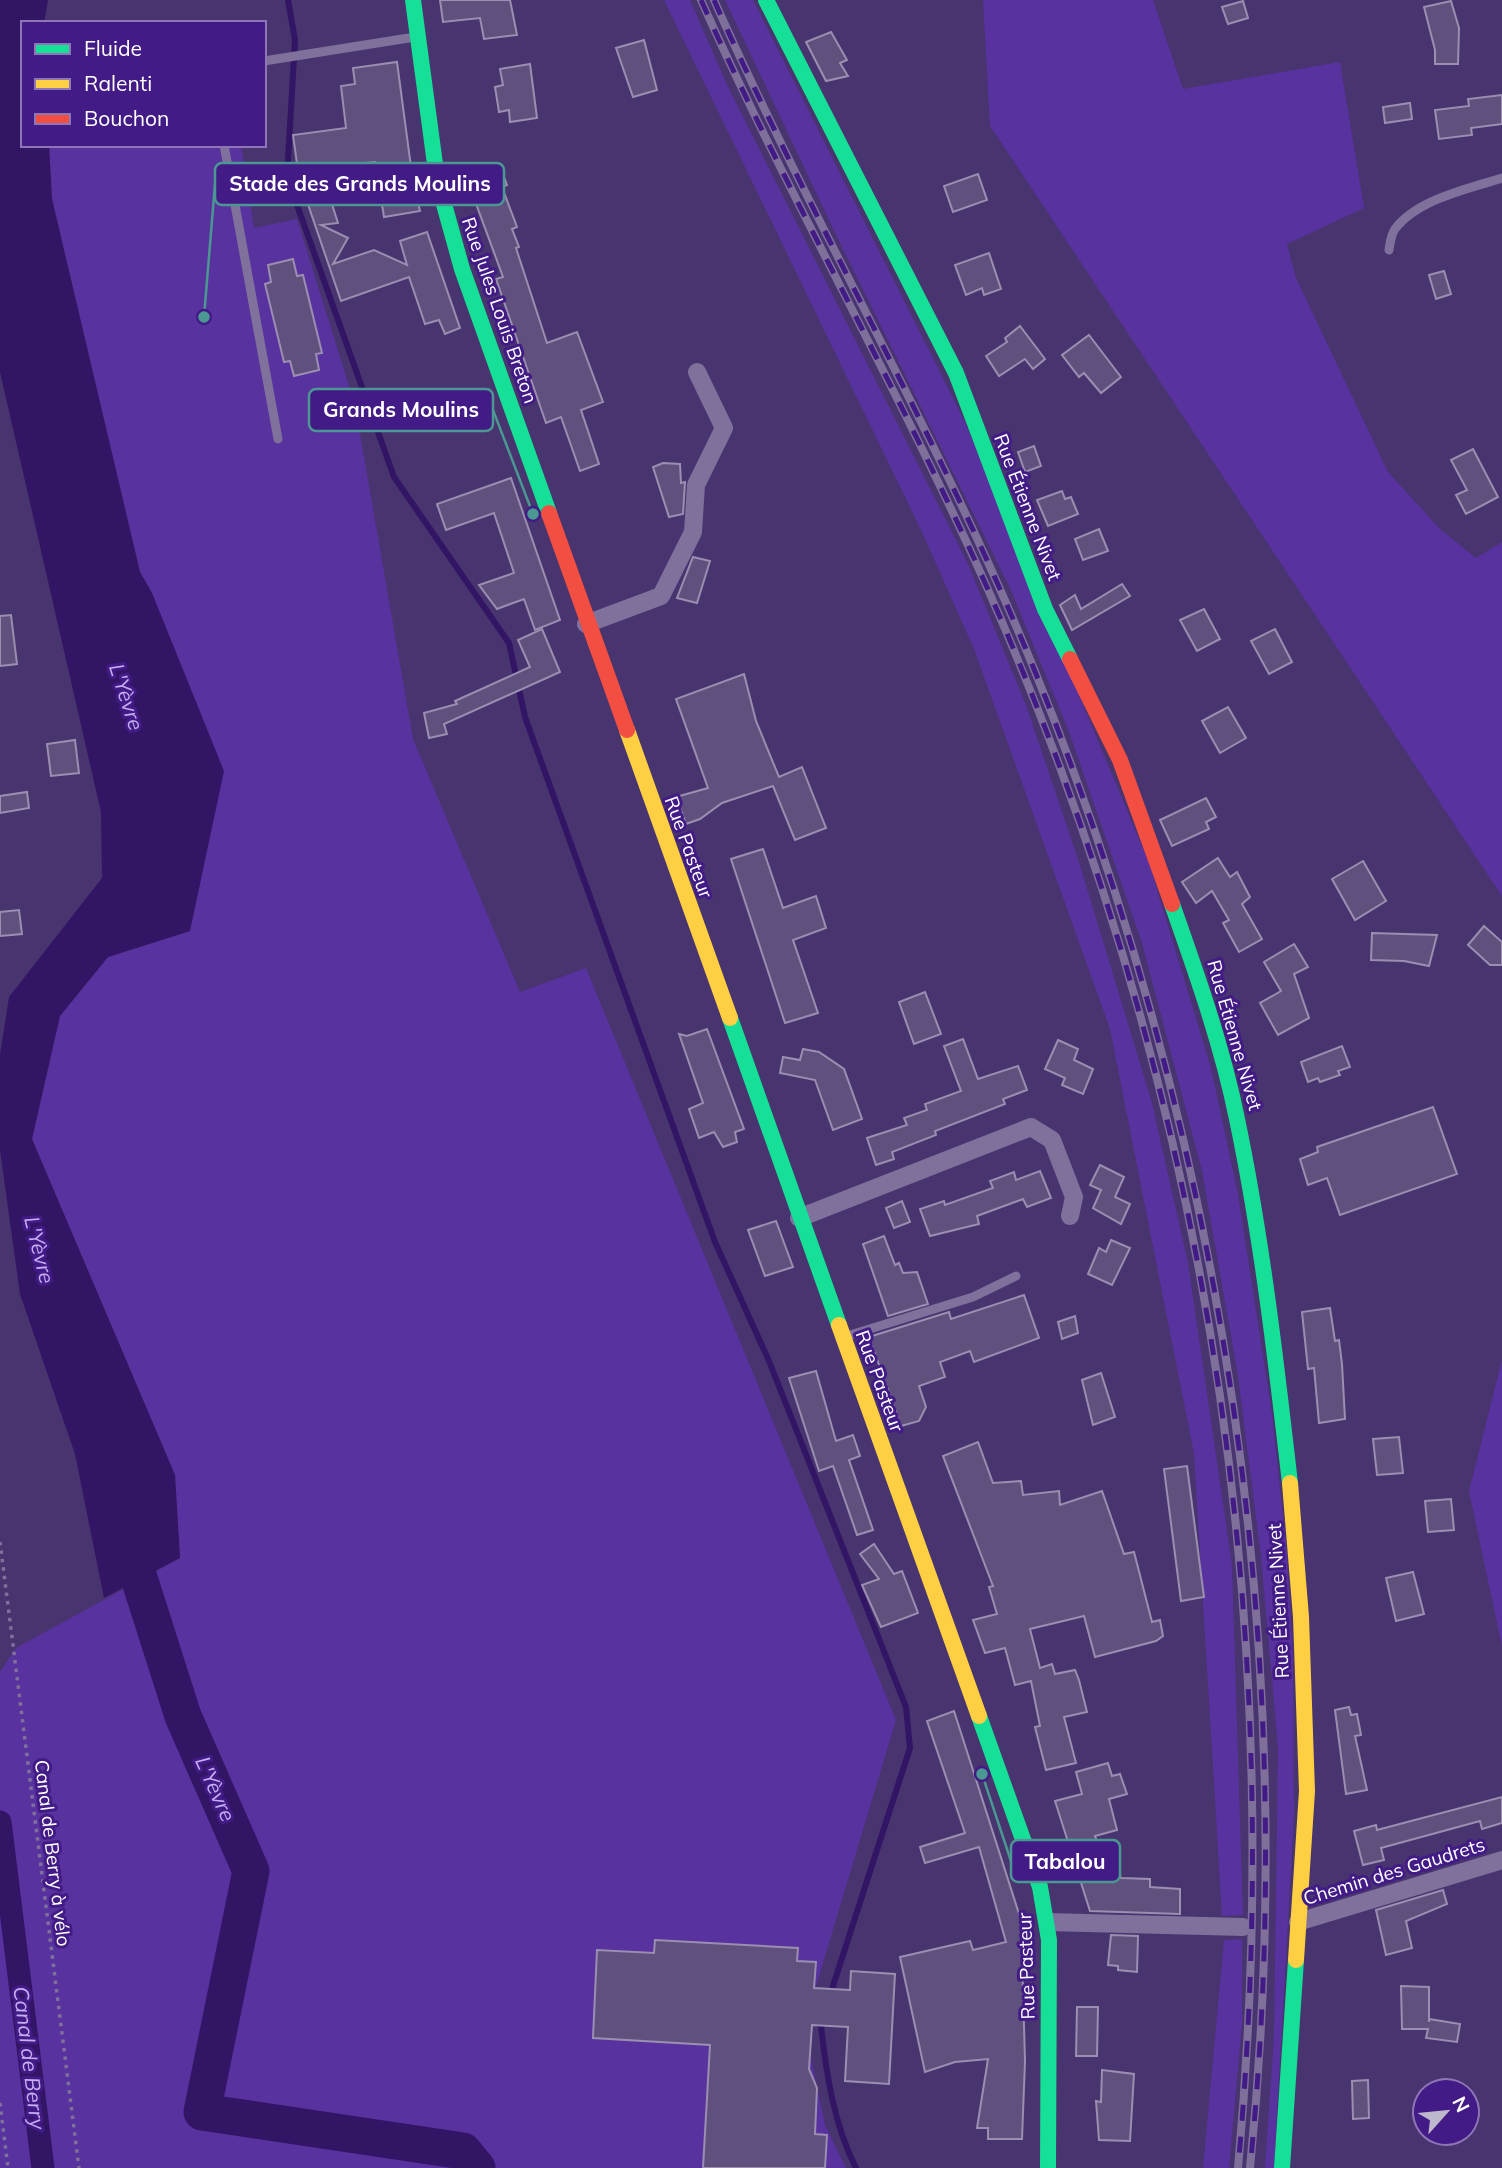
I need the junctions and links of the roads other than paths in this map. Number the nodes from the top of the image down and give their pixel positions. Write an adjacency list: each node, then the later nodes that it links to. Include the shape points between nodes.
1 (413, 0): 3 (main road, Rue Jules Louis Breton)
2 (766, 0): 17 (main road, Rue Étienne Nivet, via 956,373 1045,609 1125,773 1208,1009 1237,1118 1259,1236 1296,1532 1307,1791)
3 (418, 36): 4 (lane); 10 (main road, Rue Jules Louis Breton, via 437,178 451,234)
4 (266, 61)
5 (224, 147): 9 (lane)
6 (1502, 178): 7 (lane, via 1416,211 1394,230)
7 (1389, 250)
8 (697, 372): 10 (street, via 724,428 696,485 692,531 661,596)
9 (278, 439)
10 (586, 624): 12 (main road, Rue Pasteur)
11 (1070, 1216): 12 (street, via 1074,1198 1052,1140 1031,1127)
12 (799, 1218): 14 (main road, Rue Pasteur)
13 (1016, 1276): 14 (lane, via 973,1297)
14 (842, 1338): 16 (main road, Rue Pasteur, via 1040,1887)
15 (1502, 1860): 17 (street, Chemin des Gaudrets)
16 (1048, 1922): 18 (street); 19 (main road, Rue Pasteur)
17 (1298, 1922): 20 (main road, Rue Étienne Nivet)
18 (1243, 1927)
19 (1048, 2168)
20 (1282, 2168)

